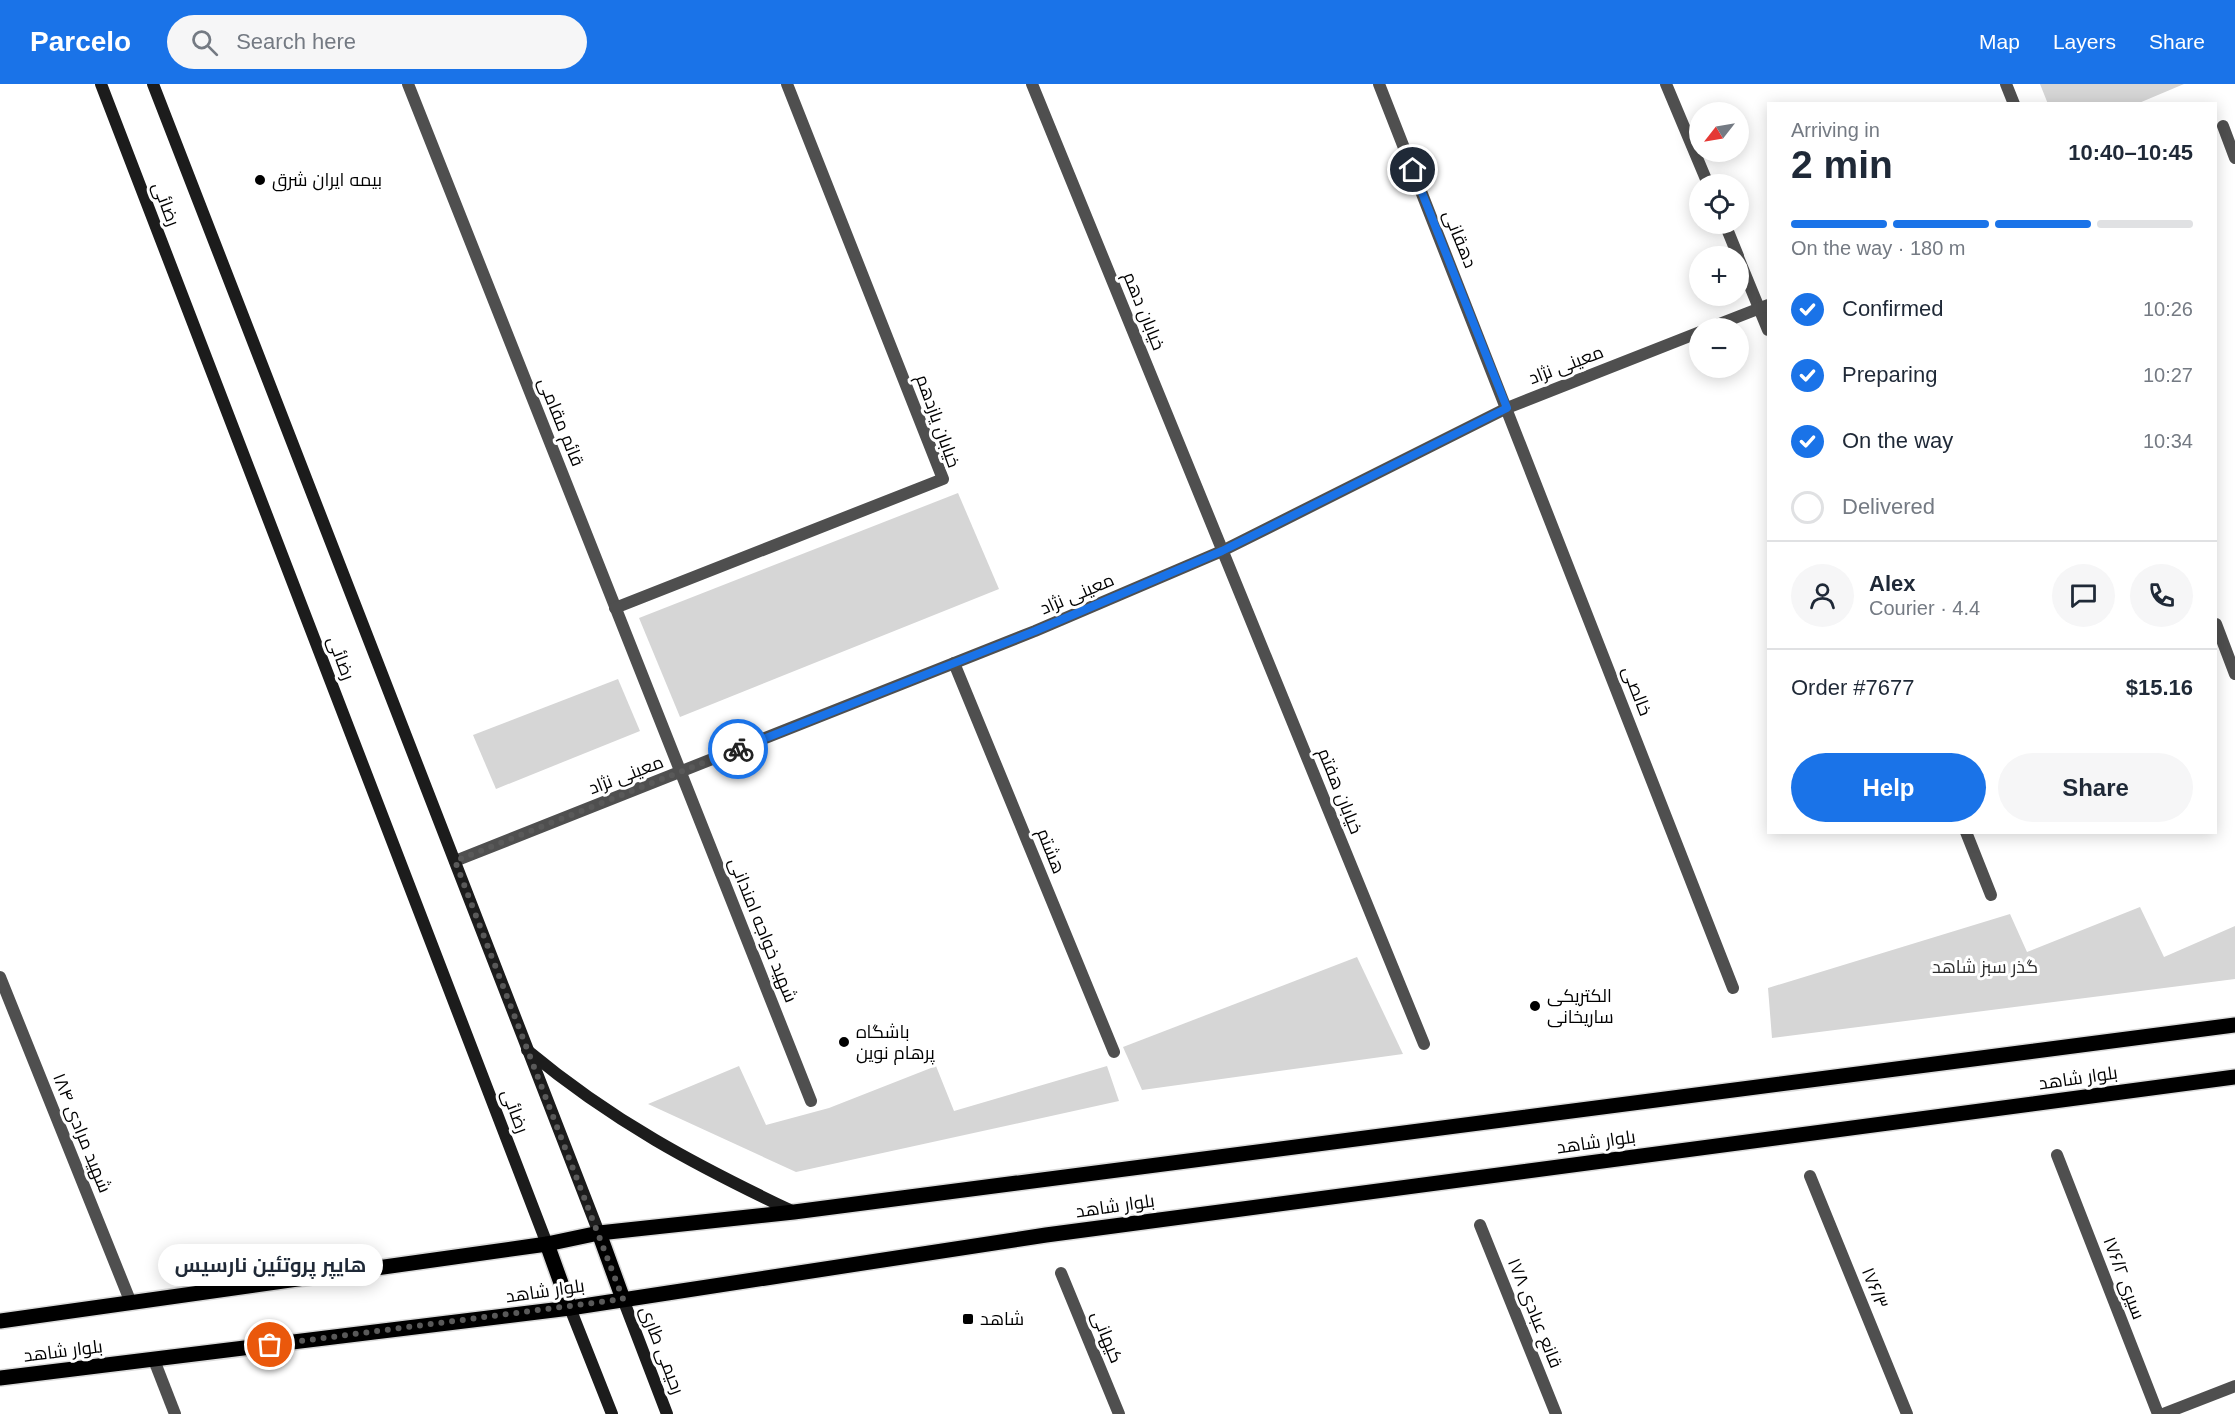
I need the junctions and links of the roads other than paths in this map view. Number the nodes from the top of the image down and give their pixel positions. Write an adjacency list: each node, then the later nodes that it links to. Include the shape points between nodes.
1 (101, 84): 42 (main road, رضائی)
2 (153, 84): 27 (main road, رضائی)
3 (408, 84): 21 (street, قائم مقامی)
4 (787, 84): 21 (street, خیابان یازدهم, via 943,479)
5 (1032, 84): 20 (street, خیابان دهم)
6 (1379, 84): 19 (street, دهقانی)
7 (1666, 84): 13 (street)
8 (2006, 84): 9 (street)
9 (2013, 102)
10 (2235, 122): 11 (street)
11 (2219, 128): 12 (street)
12 (2235, 158)
13 (1704, 174)
14 (1749, 278): 15 (street)
15 (1764, 307): 16 (street); 17 (street)
16 (1735, 318)
17 (1767, 324)
18 (1689, 336): 19 (street, معینی نژاد)
19 (1507, 408): 20 (street, معینی نژاد); 30 (street, خالصی)
20 (1222, 551): 23 (street, معینی نژاد); 32 (street, خیابان هفتم)
21 (615, 608): 25 (street, قائم مقامی)
22 (2217, 627): 24 (street)
23 (954, 663): 25 (street, معینی نژاد); 34 (street, هشتم)
24 (2235, 674)
25 (682, 773): 27 (street, معینی نژاد); 36 (street, شهید خواجه امندانی)
26 (1967, 834): 28 (street)
27 (455, 861): 33 (main road, رضائی)
28 (1991, 895)
29 (0, 977): 45 (street, شهید مرادی ۱۸۴)
30 (1733, 988)
31 (2235, 1025): 39 (main road, بلوار شاهد)
32 (1425, 1044)
33 (527, 1049): 39 (main road, via 576,1090 630,1126 684,1158); 41 (main road, رضائی)
34 (1113, 1052)
35 (2235, 1077): 44 (main road, بلوار شاهد, via 1045,1235)
36 (811, 1101)
37 (2056, 1155): 57 (street, سیری ۱۷۶/۲)
38 (1810, 1176): 56 (street, ۱۷۶/۳)
39 (794, 1212): 41 (main road, بلوار شاهد)
40 (1480, 1226): 55 (street, قانع عبادی ۱۷۸)
41 (599, 1233): 42 (main road, بلوار شاهد); 44 (main road)
42 (547, 1244): 45 (main road, بلوار شاهد); 46 (main road)
43 (1061, 1273): 54 (street, کیهانی)
44 (623, 1299): 46 (main road, بلوار شاهد); 53 (main road, رحیمی طاری)
45 (131, 1304): 47 (main road, بلوار شاهد)
46 (570, 1308): 48 (main road, بلوار شاهد); 52 (main road)
47 (0, 1321)
48 (154, 1360): 49 (main road, بلوار شاهد); 51 (street)
49 (0, 1378)
50 (2235, 1386): 57 (street)
51 (175, 1414)
52 (612, 1414)
53 (667, 1414)
54 (1119, 1414)
55 (1556, 1414)
56 (1907, 1414)
57 (2161, 1414)

